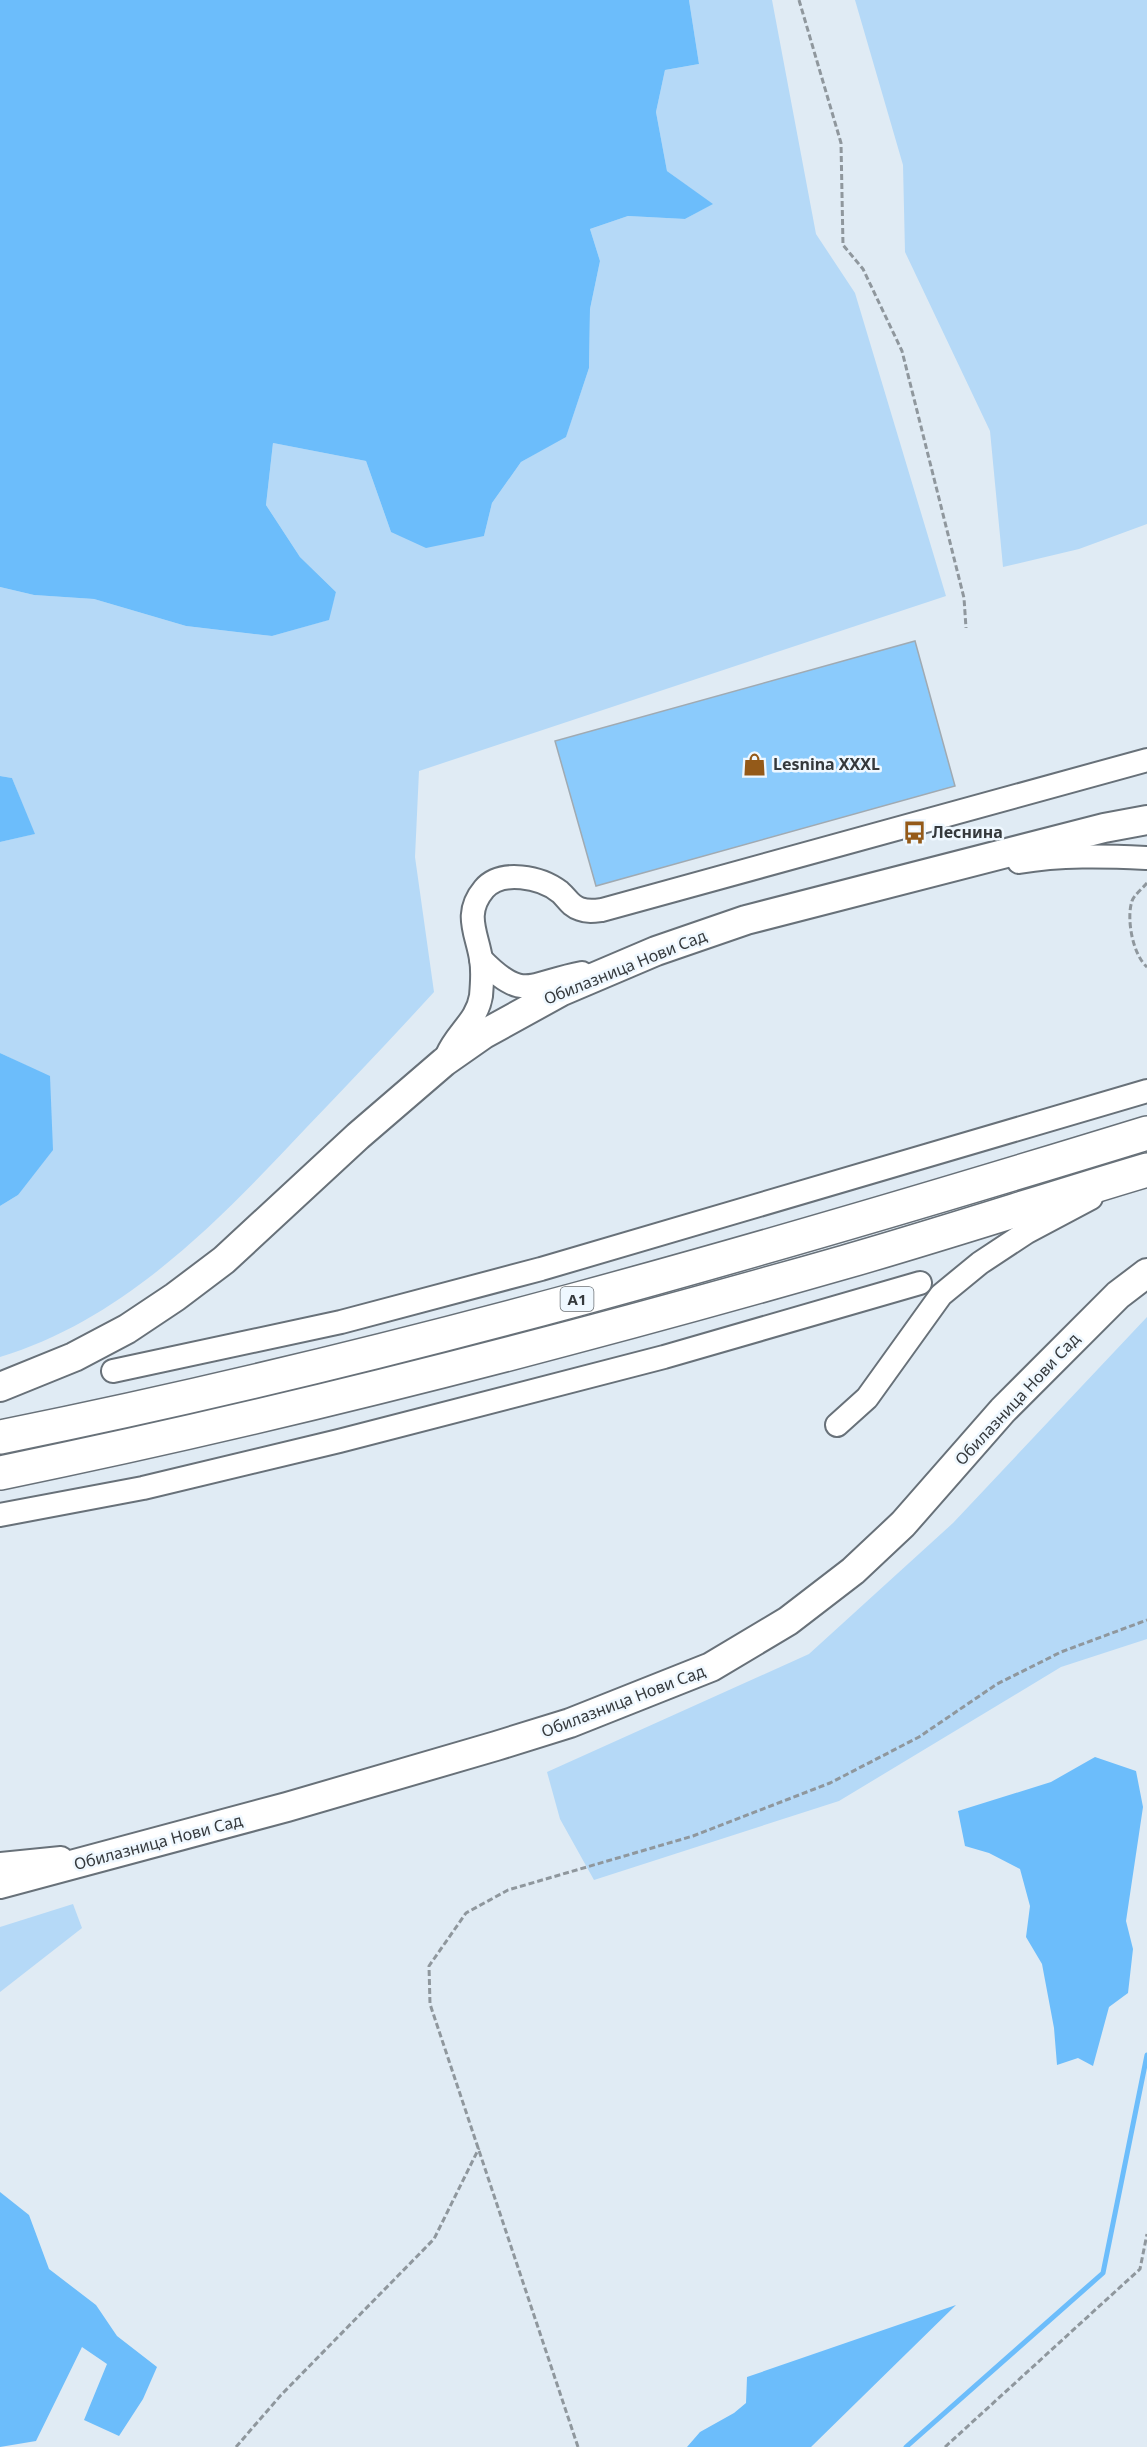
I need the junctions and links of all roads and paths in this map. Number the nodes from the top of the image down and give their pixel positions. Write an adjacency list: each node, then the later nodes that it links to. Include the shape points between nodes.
1 (799, 0): 2 (path, via 841,143 843,245 863,270 902,351 964,598)
2 (966, 628)
3 (1147, 760): 8 (lane, via 602,910 579,909 542,882 502,878 484,888 474,909 473,935)
4 (1147, 820): 6 (main road, Обилазница Нови Сад)
5 (1146, 858): 6 (lane, via 1048,857)
6 (893, 883): 10 (main road, Обилазница Нови Сад, via 746,920)
7 (1147, 883): 9 (path, via 1132,900 1130,927 1138,960)
8 (481, 959): 10 (lane, via 499,977 519,987 582,973); 11 (lane, via 478,1008)
9 (1147, 967)
10 (596, 975): 11 (main road, Обилазница Нови Сад, via 524,1009)
11 (444, 1062): 18 (main road, Обилазница Нови Сад, via 224,1260 175,1297 83,1352)
12 (1147, 1091): 17 (lane, via 541,1269 341,1322)
13 (1147, 1133): 20 (highway, A1, via 839,1227 448,1333 126,1412)
14 (1146, 1170): 19 (lane, via 1027,1232 941,1295 867,1398); 21 (highway, A1, via 846,1261 459,1367 279,1412)
15 (1147, 1273): 24 (main road, Обилазница Нови Сад, via 1118,1295 1003,1410 880,1547 825,1594 752,1644 676,1683 570,1723)
16 (920, 1283): 22 (lane, via 664,1357 339,1441 143,1488)
17 (112, 1371)
18 (0, 1387)
19 (837, 1425)
20 (0, 1437)
21 (0, 1473)
22 (0, 1515)
23 (1147, 1620): 27 (path, via 1061,1652 997,1684 920,1737 830,1784 693,1836 508,1890 466,1913 429,1966 430,2004)
24 (131, 1850): 25 (lane); 26 (main road, Обилазница Нови Сад)
25 (0, 1864)
26 (0, 1884)
27 (479, 2148): 29 (path, via 435,2239 281,2395); 30 (path)
28 (1147, 2234): 31 (path, via 1140,2269)
29 (236, 2447)
30 (578, 2447)
31 (945, 2447)

